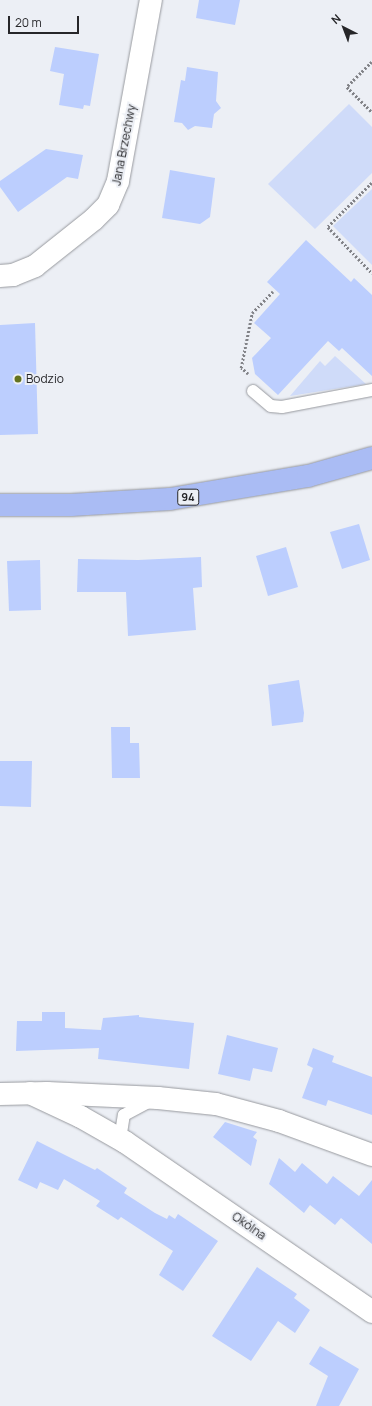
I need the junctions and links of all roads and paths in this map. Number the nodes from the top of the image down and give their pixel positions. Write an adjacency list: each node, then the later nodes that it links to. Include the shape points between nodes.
1 (151, 0): 6 (street, Jana Brzechwy, via 118,181 108,205 35,266 13,275)
2 (372, 62): 3 (path, via 347,87)
3 (372, 112)
4 (372, 183): 5 (path, via 328,227)
5 (372, 272)
6 (0, 276)
7 (273, 291): 9 (path, via 252,313 242,368 252,378)
8 (372, 390): 9 (lane, via 282,407 271,406)
9 (253, 391)
10 (372, 458): 11 (main road, 94, via 308,476 170,500 71,505)
11 (0, 505)
12 (30, 1093): 13 (street, Okólna); 14 (street, Okólna); 15 (street, Okólna, via 82,1117)
13 (0, 1094)
14 (158, 1098): 15 (lane, Okólna, via 124,1114 121,1133); 16 (street, Okólna, via 216,1104 279,1122)
15 (125, 1142): 17 (street, Okólna)
16 (372, 1155)
17 (372, 1312)

